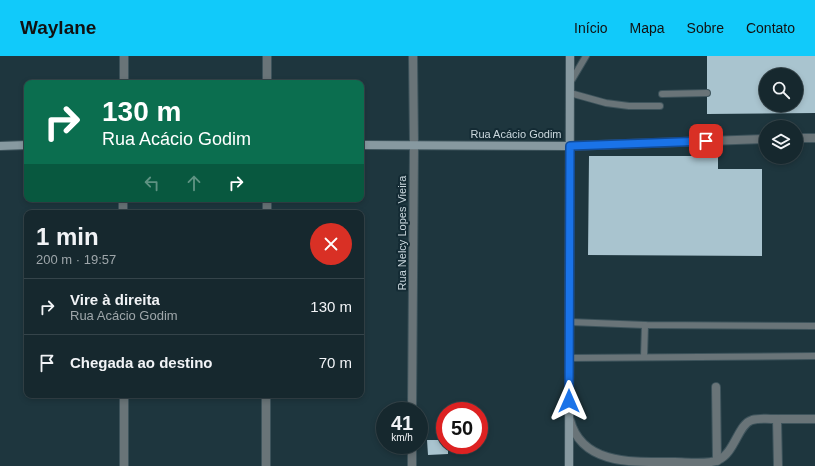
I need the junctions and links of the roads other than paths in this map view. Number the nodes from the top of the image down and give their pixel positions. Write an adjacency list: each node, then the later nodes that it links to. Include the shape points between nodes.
1 (124, 56): 6 (street)
2 (267, 56): 7 (street)
3 (413, 56): 18 (street, Rua Nelcy Lopes Vieira)
4 (570, 56): 8 (main road)
5 (586, 56): 8 (lane)
6 (124, 80)
7 (268, 80)
8 (570, 83): 9 (main road)
9 (570, 93): 12 (lane, via 606,103); 20 (main road)
10 (707, 93): 11 (lane)
11 (662, 94)
12 (660, 106)
13 (803, 138): 14 (street)
14 (815, 138)
15 (759, 139): 20 (street, Rua Acácio Godim)
16 (24, 145): 19 (main road)
17 (364, 145): 18 (main road, Rua Acácio Godim)
18 (414, 145): 20 (main road, Rua Acácio Godim); 30 (street, Rua Nelcy Lopes Vieira)
19 (0, 146)
20 (570, 146): 21 (main road)
21 (570, 322): 22 (lane); 26 (main road)
22 (645, 325): 23 (lane); 25 (lane)
23 (815, 326)
24 (815, 356): 25 (lane)
25 (644, 357): 26 (lane)
26 (569, 358): 31 (main road)
27 (716, 387): 35 (street)
28 (124, 398): 37 (street)
29 (266, 398): 38 (street)
30 (412, 402)
31 (569, 416): 36 (street, via 576,436 592,453 606,459); 40 (main road)
32 (777, 419): 33 (street); 35 (street, via 755,419 747,422 732,448); 41 (street)
33 (815, 419)
34 (412, 454): 39 (street)
35 (717, 461): 36 (street)
36 (666, 464)
37 (124, 466)
38 (266, 466)
39 (412, 466)
40 (569, 466)
41 (778, 466)

